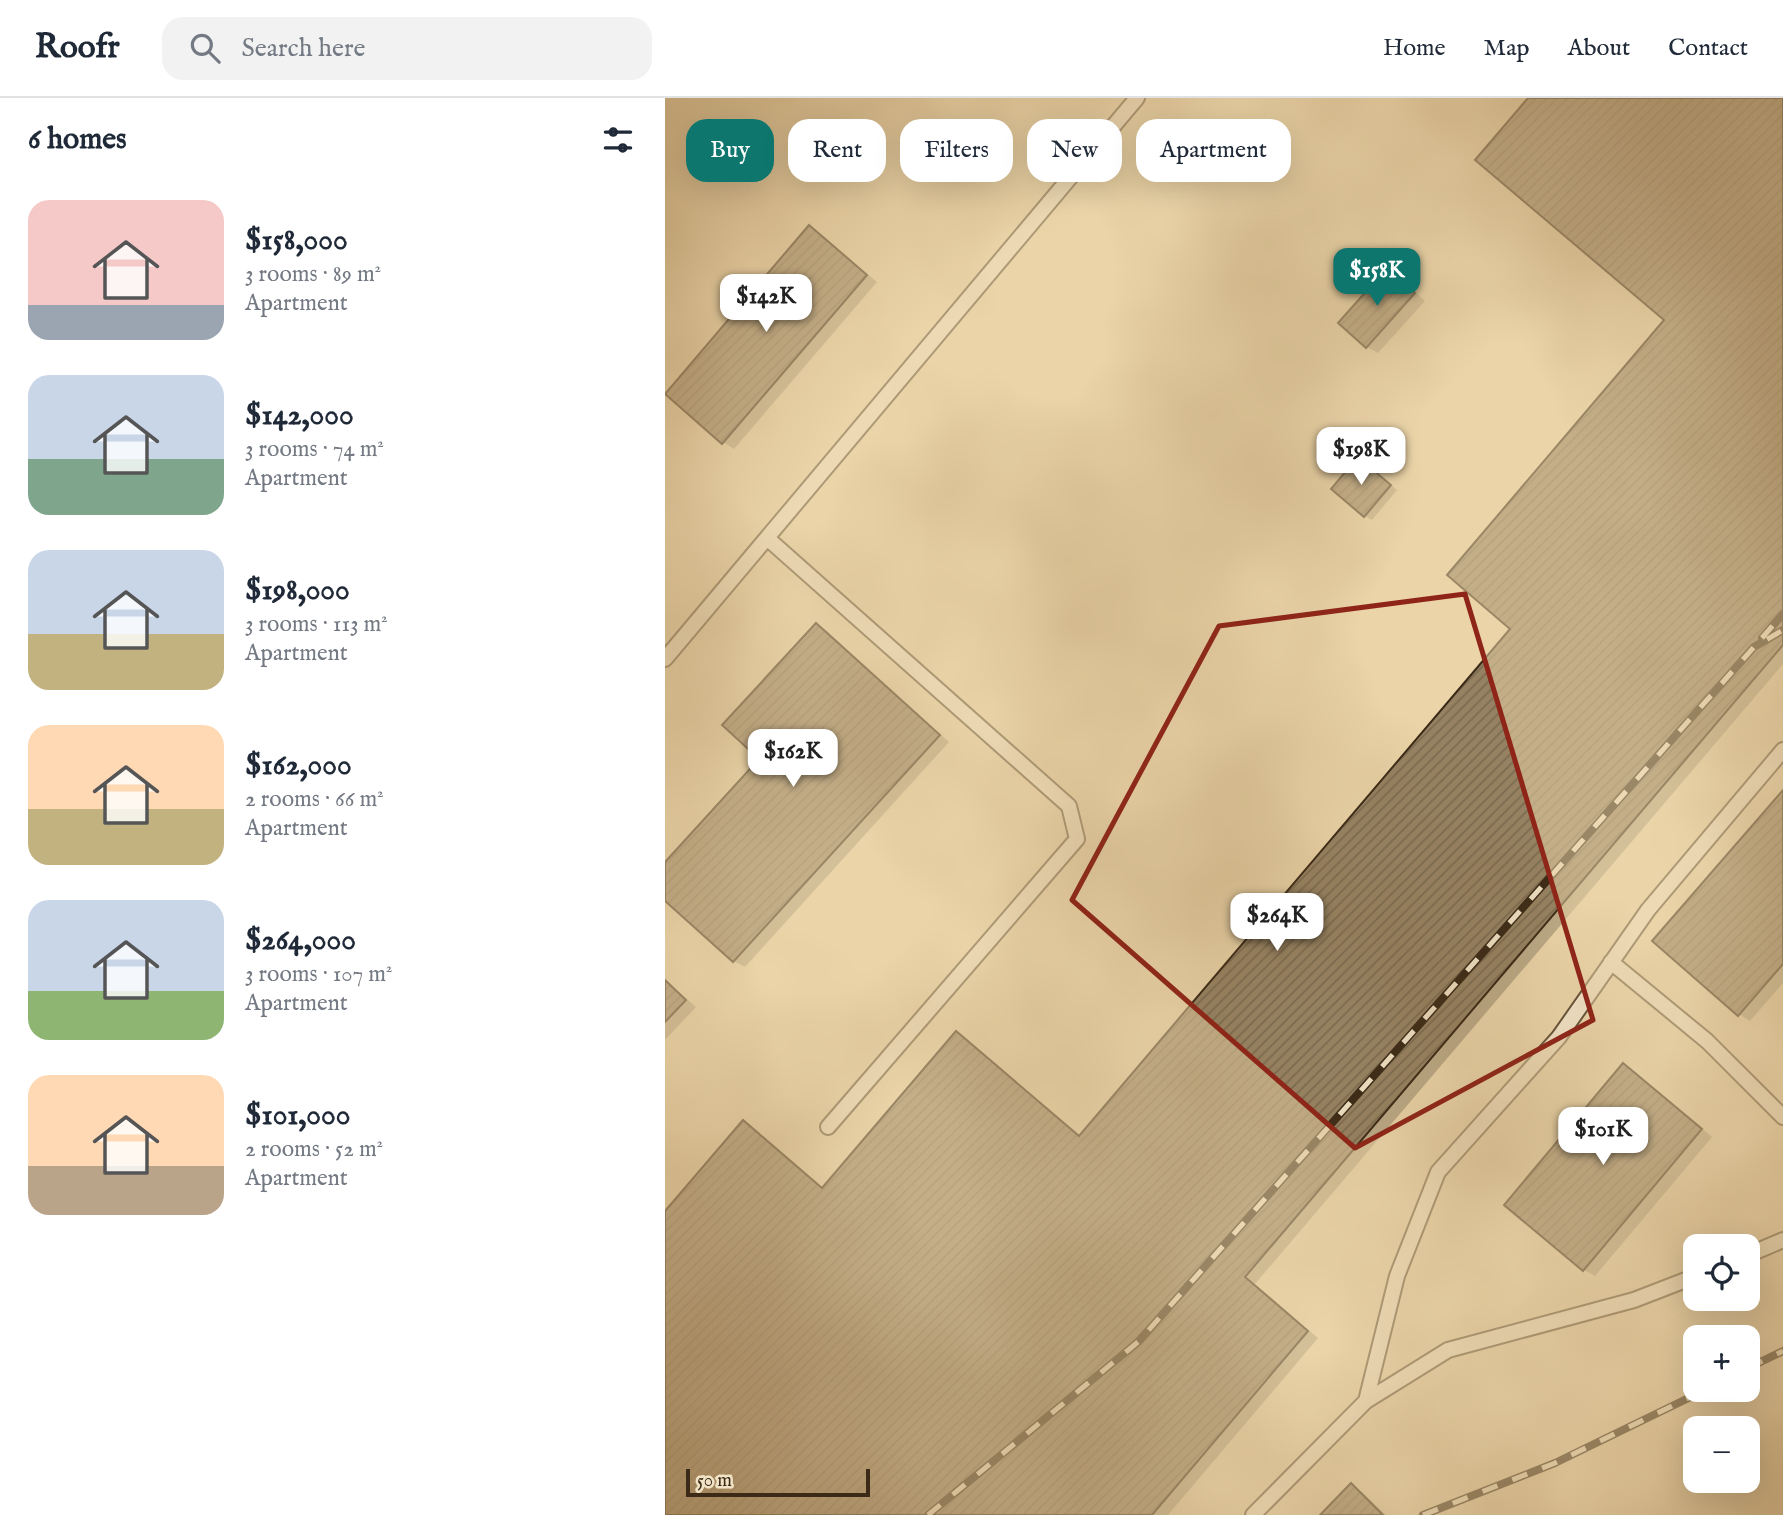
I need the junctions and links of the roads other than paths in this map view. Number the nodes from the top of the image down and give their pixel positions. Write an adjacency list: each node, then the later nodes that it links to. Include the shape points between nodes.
1 (1137, 98): 2 (lane)
2 (767, 538): 3 (lane); 7 (lane, via 1069,806 1077,839)
3 (665, 659)
4 (1783, 750): 5 (lane, via 1648,910)
5 (1611, 962): 6 (lane, via 1707,1041); 11 (lane, via 1559,1037 1438,1172 1397,1276)
6 (1783, 1116)
7 (828, 1127)
8 (1783, 1240): 9 (lane)
9 (1760, 1250)
10 (1683, 1281): 11 (lane, via 1634,1300 1448,1350)
11 (1366, 1401): 12 (lane)
12 (1253, 1515)

